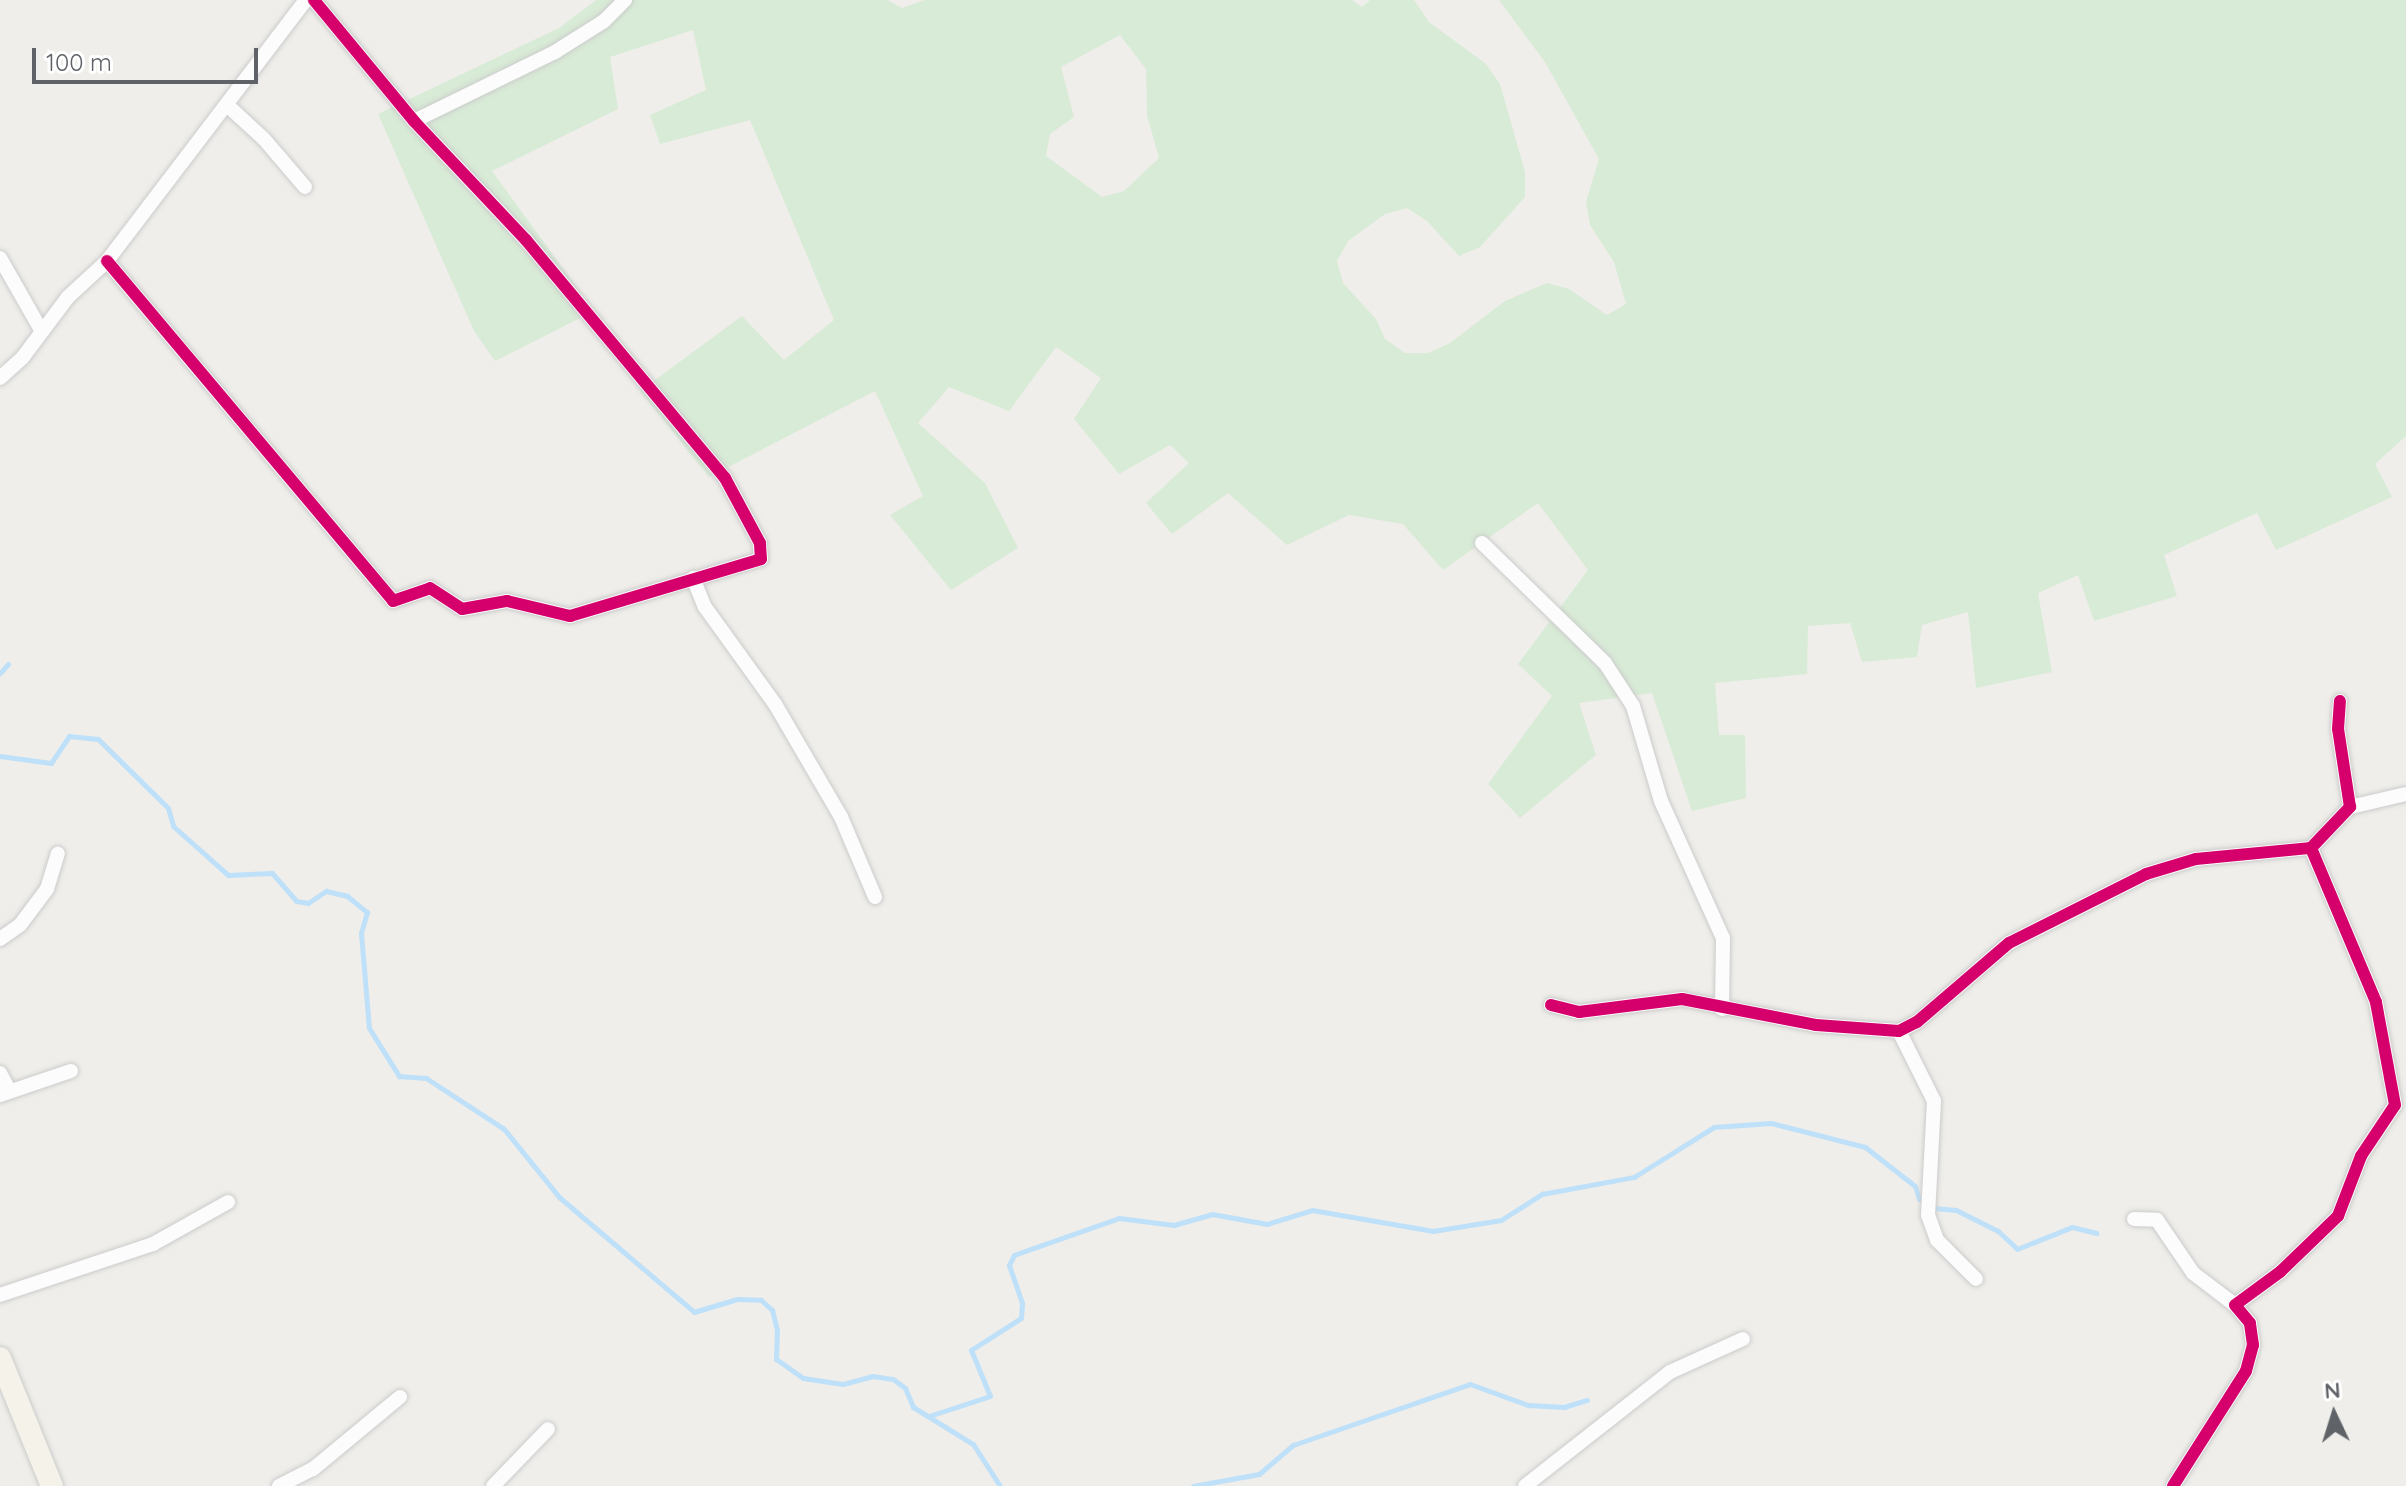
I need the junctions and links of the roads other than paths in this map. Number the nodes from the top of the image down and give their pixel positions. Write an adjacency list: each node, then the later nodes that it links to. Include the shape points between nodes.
1 (306, 0): 4 (street)
2 (314, 0): 5 (street)
3 (625, 0): 5 (street, via 604,21 555,52)
4 (227, 105): 6 (street); 8 (street)
5 (414, 121): 12 (street, via 526,240 725,478 760,543 761,559)
6 (305, 187)
7 (0, 258): 9 (street)
8 (107, 261): 9 (street); 12 (street, via 393,601 430,588 462,609 507,601 570,616)
9 (41, 330): 10 (street)
10 (0, 378)
11 (1482, 543): 21 (street, via 1605,663 1633,706 1661,801 1723,938)
12 (693, 578): 18 (street, via 705,607 775,704 841,817)
13 (2340, 701): 15 (street, via 2338,729)
14 (2406, 794): 15 (street)
15 (2350, 807): 16 (street)
16 (2311, 848): 22 (street, via 2196,859 2146,874 2009,943 1917,1022); 27 (street, via 2376,1002)
17 (58, 854): 19 (street, via 47,889 20,925)
18 (875, 897)
19 (0, 939)
20 (1551, 1005): 21 (street, via 1579,1012 1656,998)
21 (1722, 1009): 22 (street, via 1816,1025)
22 (1899, 1031): 30 (street, via 1934,1101 1928,1215 1937,1240)
23 (71, 1071): 25 (street)
24 (0, 1073): 25 (street)
25 (4, 1093)
26 (2406, 1093): 27 (street)
27 (2395, 1105): 32 (street, via 2361,1156 2338,1216 2280,1272)
28 (228, 1202): 31 (street, via 153,1244)
29 (2134, 1219): 32 (street, via 2160,1222 2193,1273)
30 (1976, 1279)
31 (0, 1295)
32 (2235, 1305): 42 (street, via 2250,1323 2253,1345 2246,1371)
33 (1743, 1339): 41 (street, via 1670,1372)
34 (0, 1358): 35 (main road)
35 (7, 1391): 38 (main road)
36 (400, 1397): 39 (street, via 324,1461)
37 (548, 1429): 40 (street)
38 (52, 1486)
39 (279, 1486)
40 (493, 1486)
41 (1525, 1486)
42 (2173, 1486)

